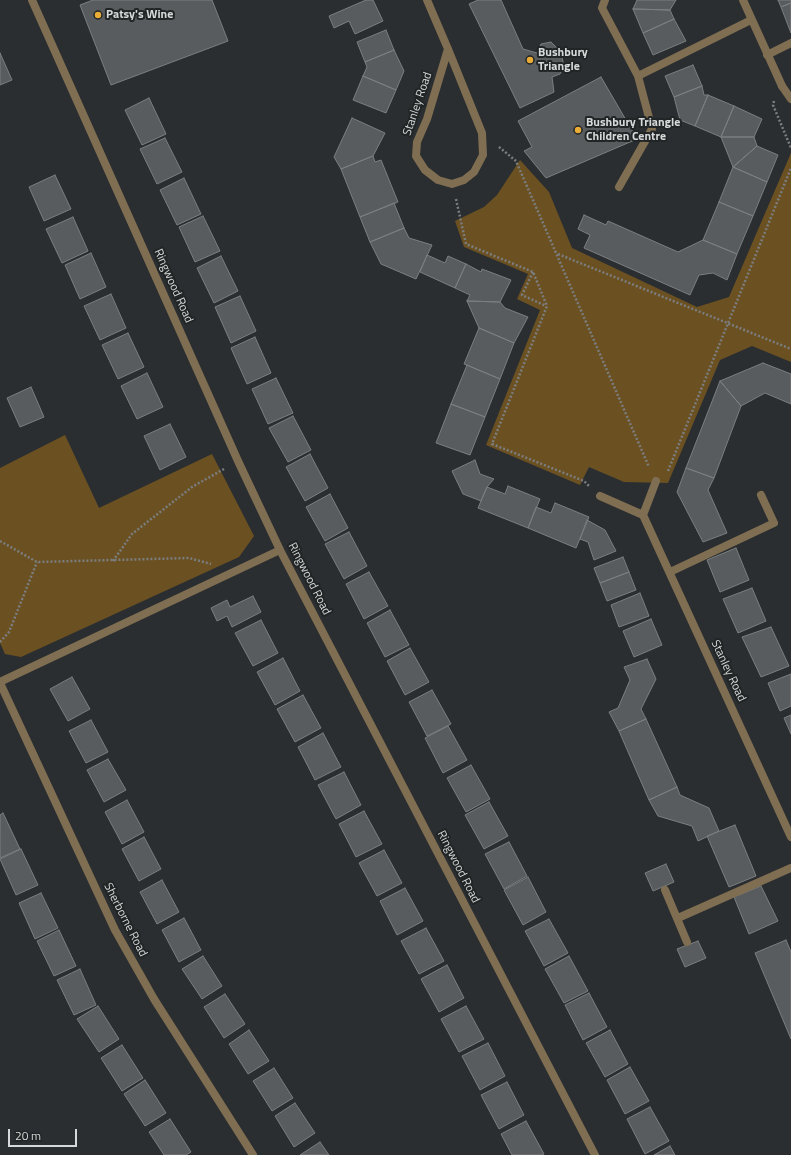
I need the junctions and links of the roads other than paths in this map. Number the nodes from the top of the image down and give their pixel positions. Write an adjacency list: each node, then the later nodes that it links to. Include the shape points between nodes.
1 (32, 0): 16 (street, Ringwood Road)
2 (427, 0): 7 (street)
3 (605, 0): 9 (street, via 602,8)
4 (743, 0): 5 (street)
5 (751, 20): 8 (street); 9 (street)
6 (791, 43): 8 (street)
7 (448, 49): 7 (street, Stanley Road, via 427,119 417,142 416,156 425,170 438,180 452,184 464,180 474,172 483,156 482,133)
8 (767, 55): 10 (street)
9 (638, 76): 11 (street, via 652,129)
10 (791, 99)
11 (619, 188)
12 (656, 481): 15 (street)
13 (761, 495): 17 (street, via 774,523)
14 (600, 496): 15 (street)
15 (644, 515): 17 (street, Stanley Road)
16 (280, 550): 18 (street); 25 (street, Ringwood Road)
17 (670, 572): 19 (street, Stanley Road)
18 (0, 683): 24 (street, Sherborne Road, via 115,930 154,999)
19 (791, 836)
20 (791, 868): 22 (street)
21 (665, 890): 22 (street)
22 (678, 918): 23 (street)
23 (687, 942)
24 (253, 1155)
25 (595, 1155)

